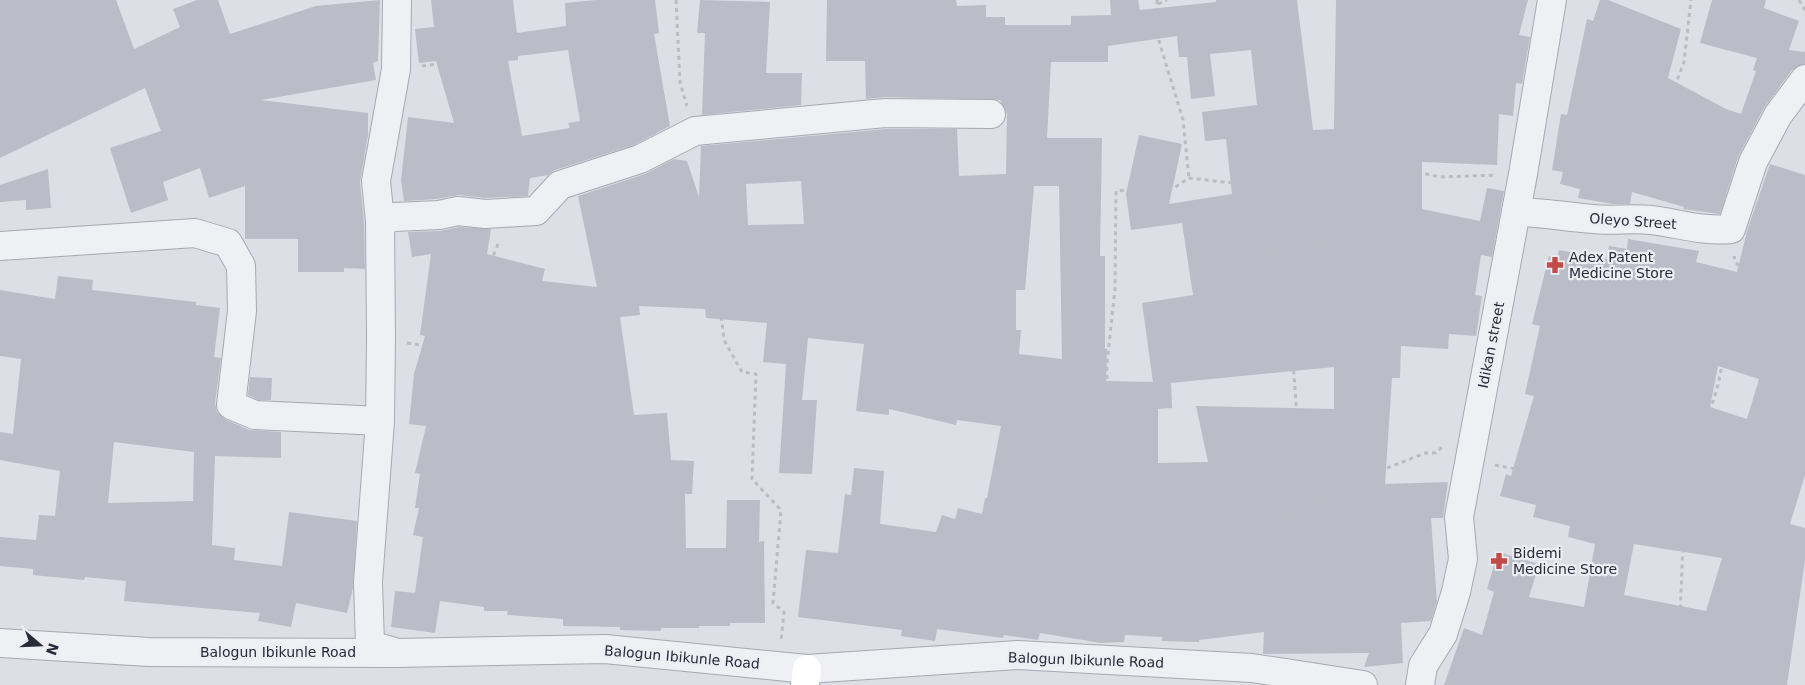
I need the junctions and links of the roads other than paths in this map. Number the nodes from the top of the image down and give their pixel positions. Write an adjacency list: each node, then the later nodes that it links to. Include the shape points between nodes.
1 (397, 0): 6 (street, via 396,69 376,181)
2 (1552, 0): 5 (street, Idikan street)
3 (1805, 79): 5 (street, Oleyo Street, via 1778,116 1752,162 1730,229 1703,230 1690,225)
4 (991, 114): 6 (street, via 885,113 695,131 640,159 560,185 536,211 486,214 458,211)
5 (1516, 212): 13 (street, Idikan street, via 1460,517 1462,559 1456,592 1443,634 1423,666)
6 (380, 221): 8 (street)
7 (0, 246): 8 (street, via 195,234 228,243 241,266 242,275 242,311 231,404 255,415)
8 (380, 421): 10 (street, via 368,582 370,645)
9 (0, 642): 10 (street, Balogun Ibikunle Road, via 149,652)
10 (396, 652): 11 (street, Balogun Ibikunle Road, via 605,649 778,666)
11 (806, 677): 12 (street, Balogun Ibikunle Road, via 1018,655 1252,668)
12 (1363, 685)
13 (1420, 685)

